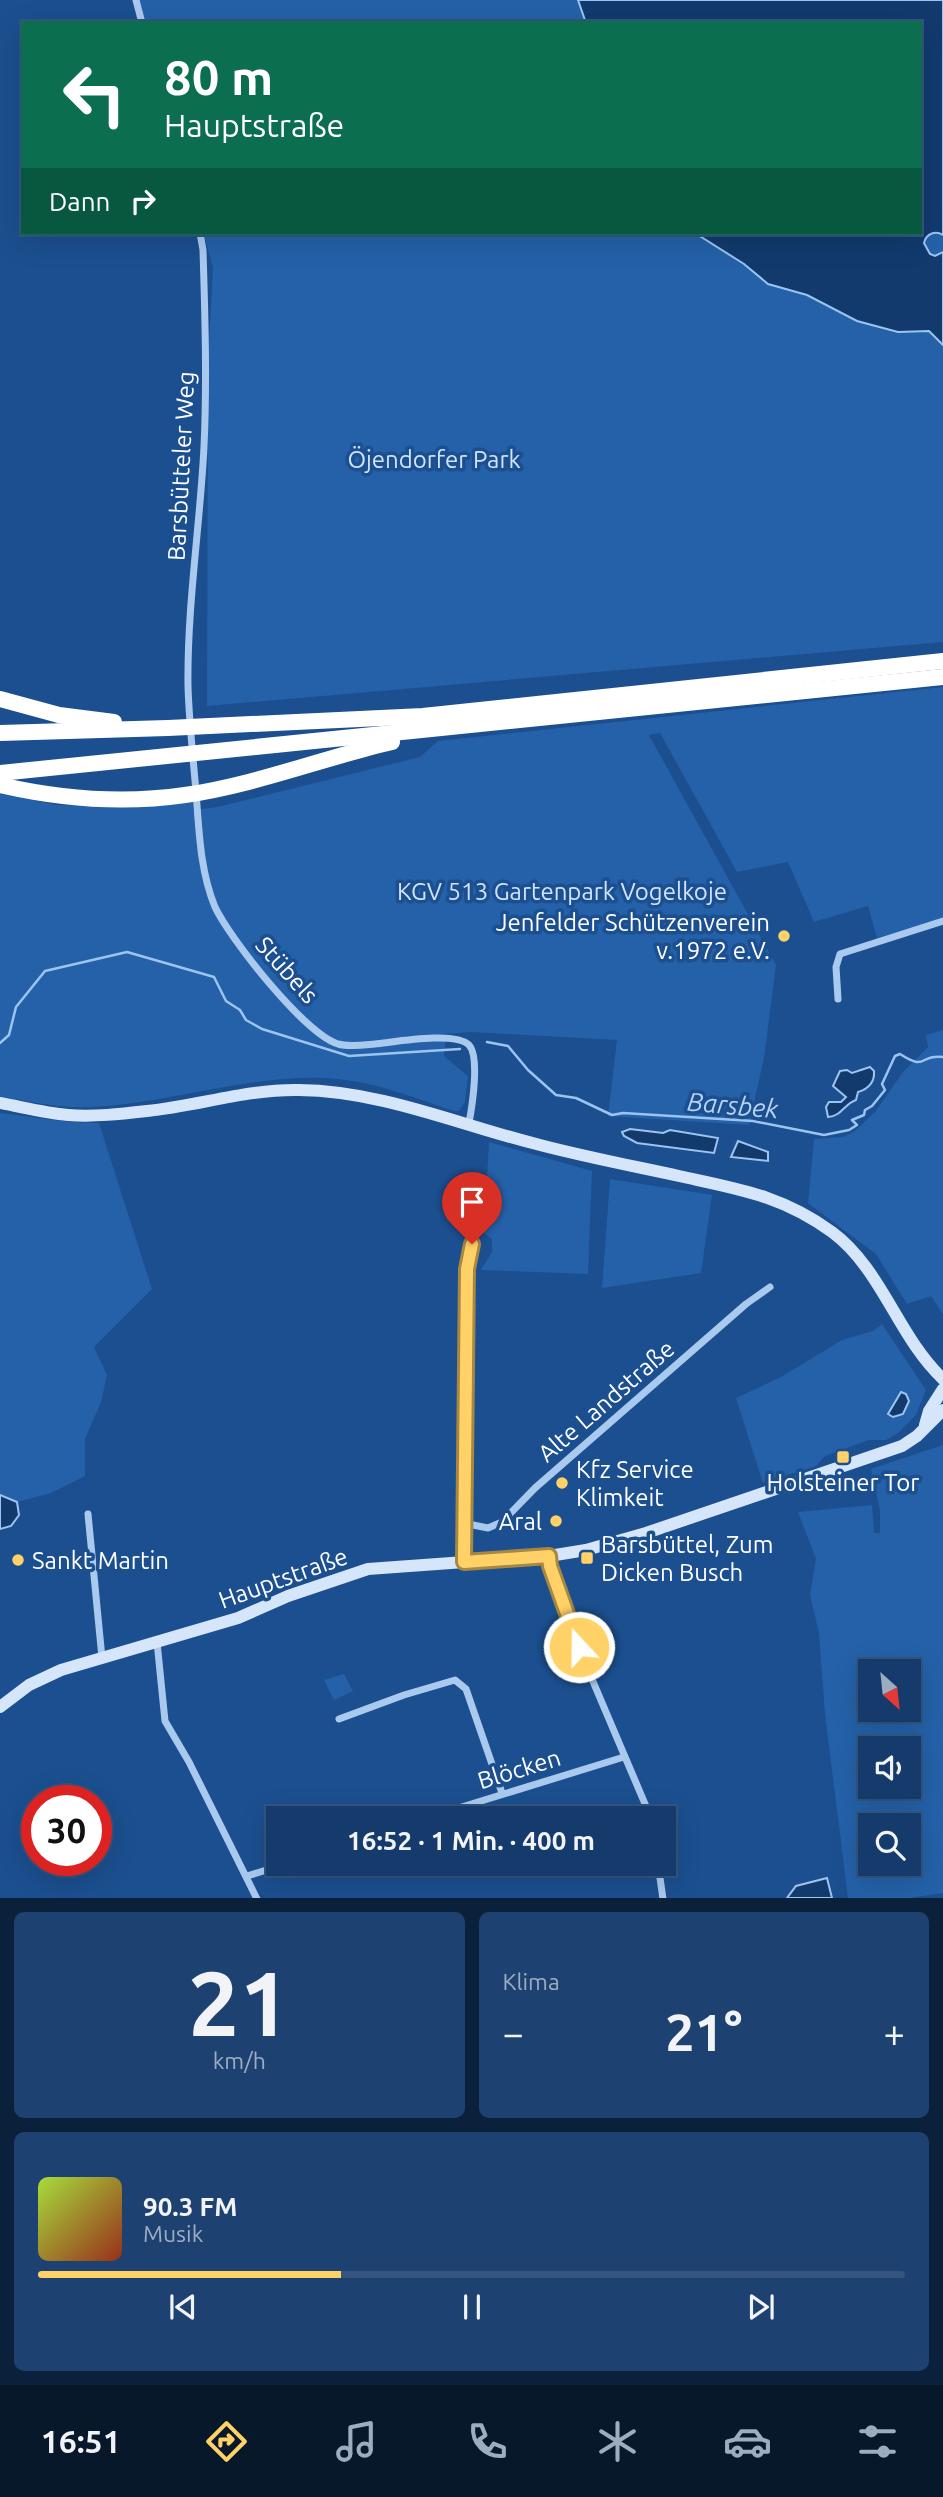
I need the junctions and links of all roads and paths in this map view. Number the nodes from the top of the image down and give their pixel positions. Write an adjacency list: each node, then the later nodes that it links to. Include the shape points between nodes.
1 (136, 0): 2 (street)
2 (141, 21)
3 (200, 235): 7 (street, Barsbütteler Weg, via 204,433)
4 (943, 661): 9 (highway, via 423,716)
5 (943, 677): 8 (highway)
6 (0, 699): 9 (highway, via 59,715)
7 (189, 701): 16 (street, Stübels, via 205,872 228,928 295,1010 320,1034 340,1045 444,1038 470,1046 474,1057)
8 (478, 724): 11 (highway); 12 (highway, via 363,748 185,795 137,800 78,798)
9 (168, 728): 10 (highway)
10 (0, 733)
11 (0, 773)
12 (0, 785)
13 (943, 921): 14 (street, via 840,954)
14 (838, 999)
15 (0, 1103): 16 (street, via 68,1115 110,1115 299,1090 378,1099)
16 (470, 1123): 19 (street, via 538,1144 755,1193 798,1210 834,1234 852,1253)
17 (472, 1244): 24 (street, via 467,1269)
18 (770, 1287): 24 (street, Alte Landstraße, via 535,1488 502,1522 488,1528)
19 (943, 1379)
20 (943, 1389): 22 (street)
21 (943, 1410): 22 (street, Hauptstraße)
22 (925, 1425): 25 (street, Hauptstraße, via 902,1446 646,1533)
23 (88, 1514): 28 (street)
24 (463, 1522): 26 (street)
25 (549, 1556): 26 (street, Hauptstraße); 31 (street, via 569,1625)
26 (464, 1562): 27 (street, Hauptstraße, via 368,1569 238,1618)
27 (157, 1642): 28 (street, Hauptstraße); 36 (street, via 165,1721)
28 (102, 1658): 29 (street, Hauptstraße, via 44,1677)
29 (0, 1707)
30 (339, 1719): 32 (street, via 454,1680 466,1689)
31 (624, 1757): 32 (street, Blöcken); 34 (street)
32 (502, 1793): 33 (street, Blöcken)
33 (462, 1806)
34 (646, 1806)
35 (266, 1870): 36 (street)
36 (247, 1876): 38 (street)
37 (660, 1876): 39 (street)
38 (257, 1898)
39 (663, 1898)

